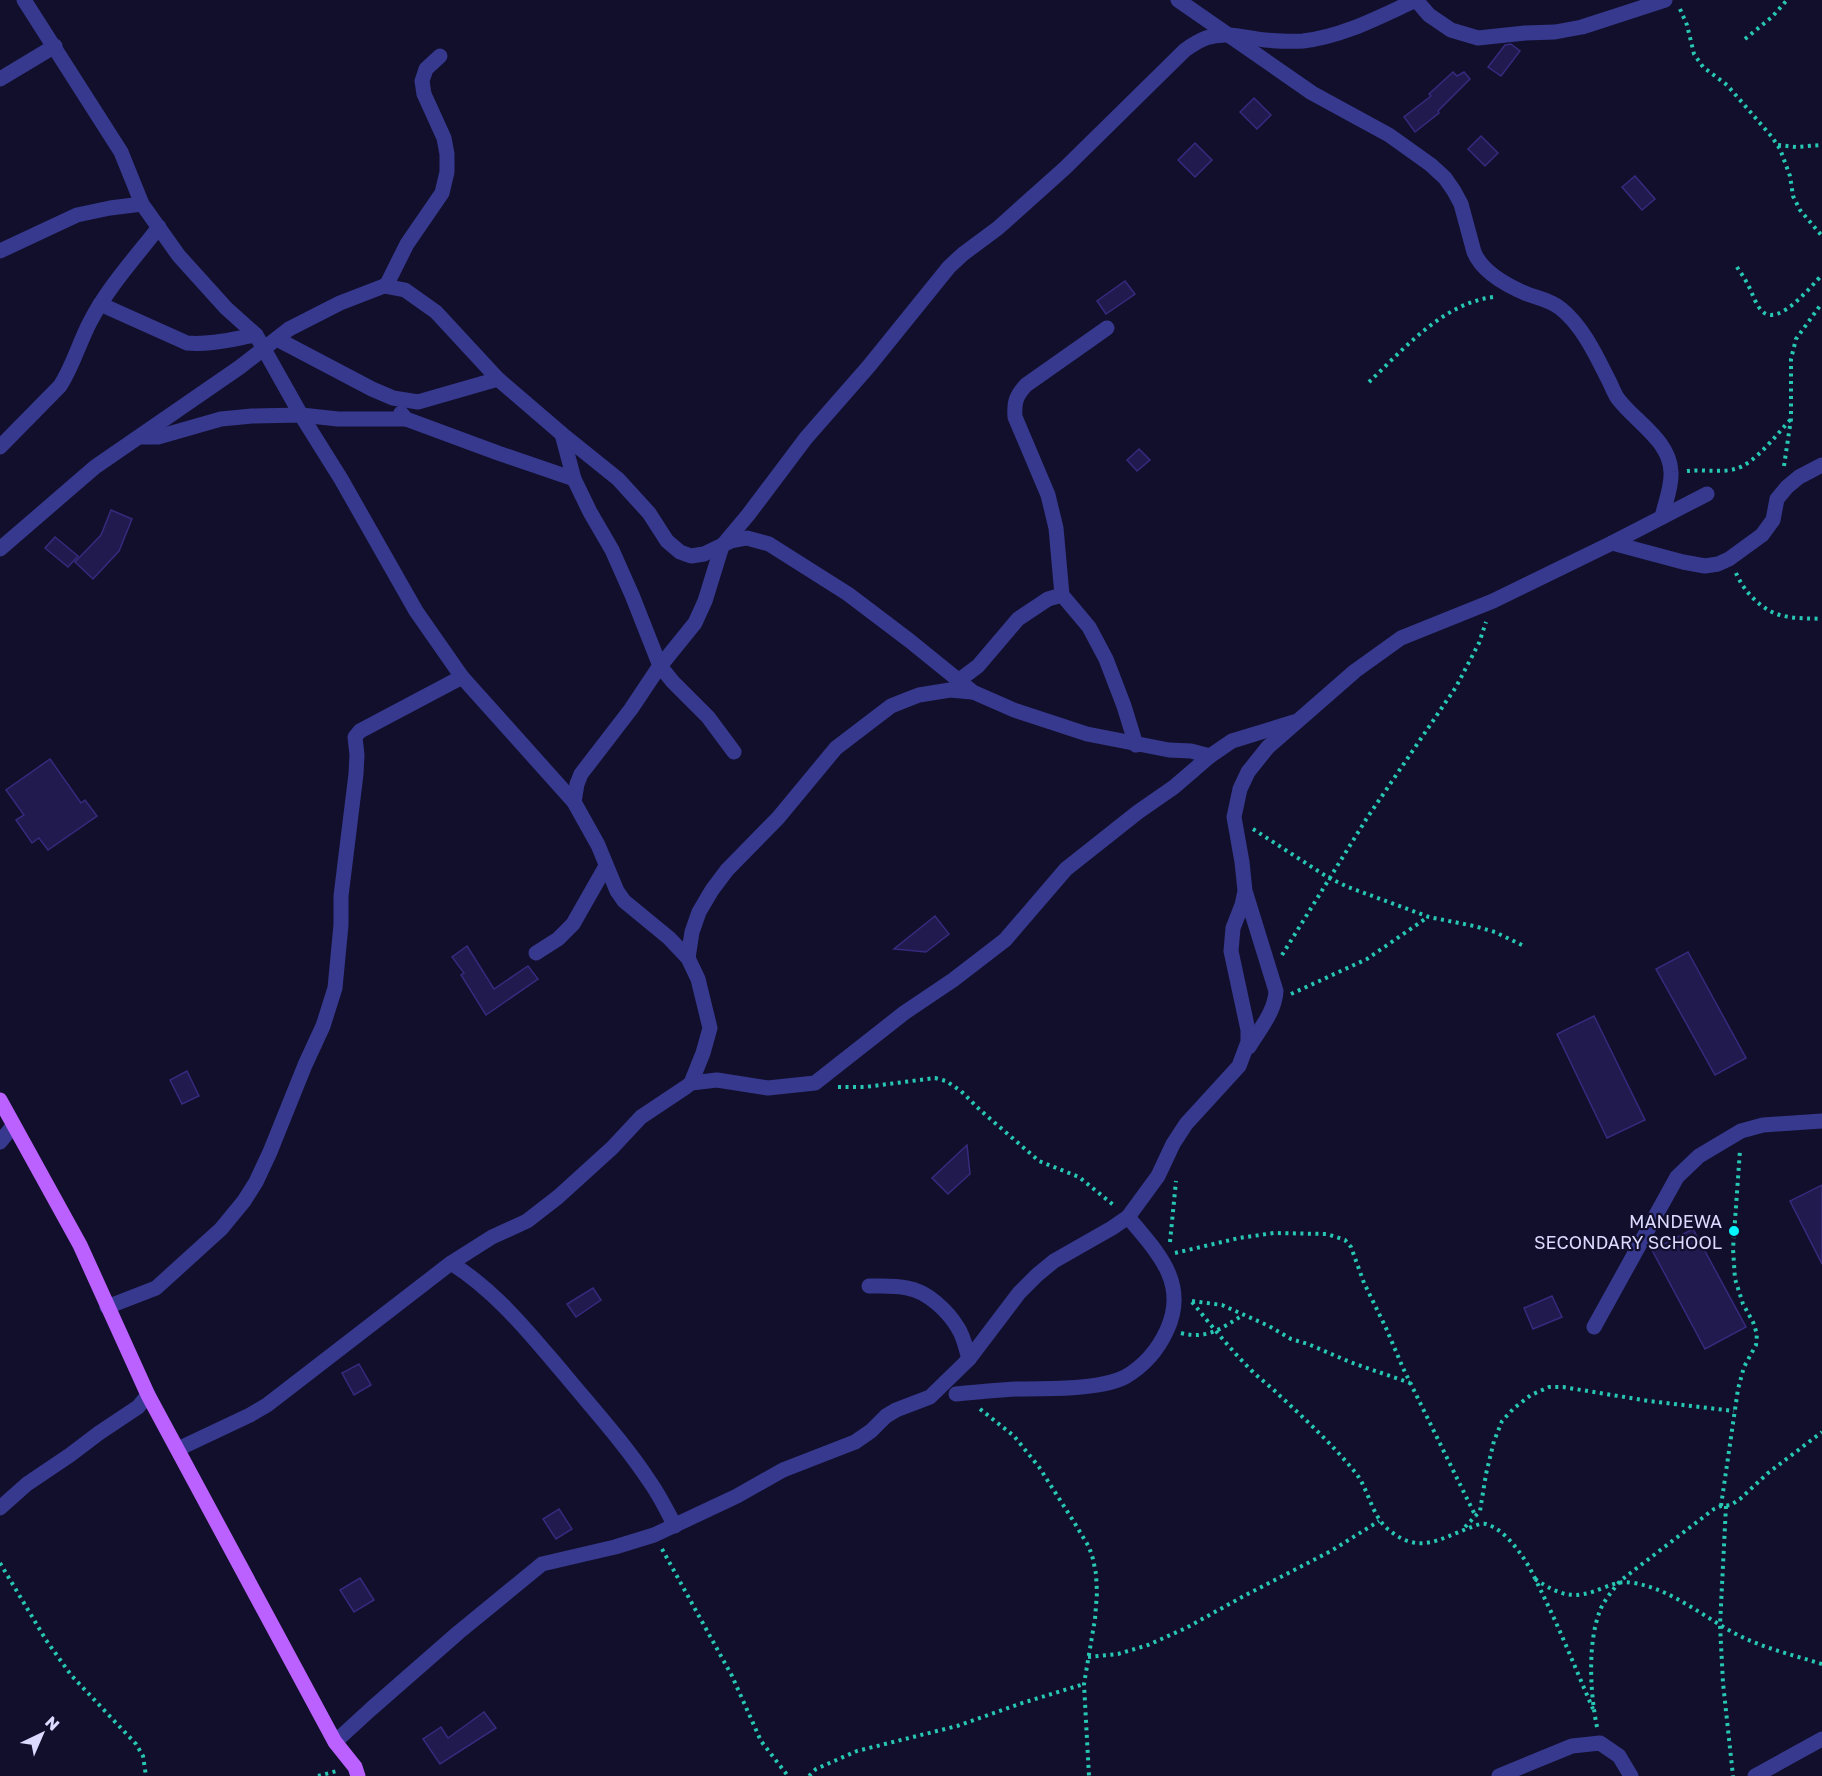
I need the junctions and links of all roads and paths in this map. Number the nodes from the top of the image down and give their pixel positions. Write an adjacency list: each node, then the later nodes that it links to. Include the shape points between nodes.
1 (24, 0): 10 (street)
2 (1178, 0): 8 (street)
3 (1416, 0): 4 (street, via 1451,30 1478,38 1573,29); 7 (street)
4 (1665, 0)
5 (1675, 0): 13 (path, via 1687,25 1694,54 1703,67 1727,85)
6 (1787, 0): 9 (path)
7 (1400, 3): 8 (street, via 1357,27 1328,36 1300,41)
8 (1228, 34): 22 (street, via 1270,66 1389,135 1431,165 1461,204 1477,258); 44 (street, via 1208,37 1185,50 1036,195 949,267 806,438)
9 (1745, 39)
10 (55, 46): 12 (street); 15 (street, via 121,152)
11 (440, 56): 21 (street, via 426,69 422,81 444,138 445,185 407,244)
12 (0, 79)
13 (1778, 145): 14 (path); 17 (path, via 1793,196)
14 (1822, 145)
15 (142, 204): 16 (street); 18 (street, via 77,215)
16 (159, 227): 24 (street); 27 (street, via 179,256)
17 (1822, 236)
18 (0, 251)
19 (1737, 267): 20 (path, via 1761,310 1769,315 1791,307)
20 (1822, 275)
21 (386, 286): 26 (street, via 340,303); 28 (street, via 405,290 436,312)
22 (1520, 291): 29 (path, via 1455,308); 39 (street, via 1558,307 1580,329 1617,398 1660,445)
23 (1822, 303): 33 (path, via 1796,339 1791,359)
24 (100, 304): 27 (street, via 187,343); 36 (street, via 60,386)
25 (1107, 328): 47 (street, via 1026,385 1014,404 1015,417 1048,495 1056,528)
26 (277, 339): 27 (street); 30 (street)
27 (260, 342): 31 (street); 35 (street, via 240,367)
28 (498, 379): 30 (street, via 418,402 393,398); 34 (street)
29 (1369, 382)
30 (372, 388): 32 (street)
31 (301, 416): 32 (street); 35 (street, via 221,419 158,437); 51 (street, via 416,611)
32 (406, 418): 40 (street)
33 (1791, 419): 38 (path); 39 (path, via 1748,463 1734,469)
34 (562, 435): 40 (street); 44 (street, via 618,479 680,552 691,556)
35 (140, 437): 45 (street, via 95,467)
36 (0, 447)
37 (1822, 465): 46 (street, via 1787,487 1777,499 1773,520 1762,535)
38 (1783, 470)
39 (1671, 472): 42 (street)
40 (574, 479): 50 (street, via 612,550)
41 (1707, 494): 42 (street)
42 (1662, 517): 43 (street)
43 (1612, 543): 46 (street, via 1705,566); 48 (street)
44 (722, 546): 50 (street, via 695,623); 52 (street, via 747,538 769,544 848,594)
45 (0, 549)
46 (1729, 559): 49 (path, via 1740,583 1766,609 1781,616)
47 (1062, 595): 52 (street, via 1048,599 1018,619 978,666); 55 (street, via 1089,627 1106,659)
48 (1493, 601): 54 (street, via 1401,638); 61 (path, via 1479,643 1456,687)
49 (1822, 619)
50 (660, 666): 56 (street, via 708,717); 58 (street, via 581,774)
51 (462, 676): 58 (street); 82 (street, via 355,737 356,774 341,896 335,988 256,1182 221,1229 156,1288)
52 (958, 681): 53 (street)
53 (973, 692): 55 (street, via 1087,735); 66 (street, via 950,690 919,695 891,706 836,748 711,890 692,932)
54 (1297, 720): 57 (street, via 1232,741); 59 (street, via 1248,772)
55 (1136, 745): 57 (street)
56 (734, 752)
57 (1210, 756): 71 (street, via 1066,869 1005,940)
58 (574, 802): 60 (street)
59 (1234, 817): 61 (path); 62 (street)
60 (606, 866): 65 (street, via 573,924); 66 (street, via 624,901)
61 (1329, 878): 63 (path); 67 (path, via 1283,953)
62 (1245, 891): 67 (street); 69 (street, via 1233,928 1231,951 1248,1030)
63 (1429, 917): 64 (path, via 1494,932); 68 (path, via 1367,959)
64 (1527, 947)
65 (536, 953)
66 (688, 958): 70 (street, via 698,979 710,1028)
67 (1273, 981): 68 (street)
68 (1275, 1001): 69 (street)
69 (1244, 1054): 78 (street, via 1239,1066 1186,1124 1158,1176)
70 (691, 1083): 71 (street, via 717,1080 768,1088); 80 (street, via 641,1117 605,1155 527,1221)
71 (815, 1083): 78 (path, via 865,1087 936,1078 946,1081 1039,1161 1079,1177)
72 (0, 1100): 74 (main road)
73 (1822, 1121): 75 (street, via 1764,1125)
74 (13, 1126): 76 (street); 82 (main road, via 80,1245)
75 (1741, 1131): 85 (street, via 1699,1156 1677,1177); 91 (path, via 1733,1249 1735,1279 1757,1334 1756,1345 1744,1367)
76 (0, 1142)
77 (1177, 1173): 79 (path)
78 (1128, 1217): 79 (street); 87 (street, via 1037,1275)
79 (1168, 1261): 84 (street, via 1174,1303); 88 (path, via 1239,1238 1274,1233 1327,1234 1345,1240)
80 (451, 1263): 93 (street, via 267,1405); 98 (street, via 499,1300 551,1359 623,1444 652,1484)
81 (869, 1287): 87 (street, via 910,1288 930,1298 959,1329)
82 (107, 1307): 90 (main road)
83 (1244, 1315): 86 (path); 86 (path, via 1222,1305 1191,1301); 88 (path, via 1291,1339)
84 (1169, 1327): 86 (path, via 1192,1336); 89 (street, via 1158,1349 1142,1365 1103,1384)
85 (1594, 1327)
86 (1216, 1331): 97 (path, via 1253,1373 1357,1474)
87 (969, 1359): 98 (street, via 930,1397 886,1416 855,1442 804,1460)
88 (1410, 1383): 96 (path)
89 (956, 1394): 105 (path, via 1014,1436 1039,1467 1089,1547 1097,1593)
90 (148, 1395): 93 (main road); 95 (street, via 138,1407 27,1484)
91 (1735, 1411): 94 (path); 96 (path, via 1549,1387 1531,1395 1502,1421)
92 (1822, 1432): 94 (path, via 1740,1499)
93 (178, 1449): 110 (main road)
94 (1723, 1506): 103 (path); 104 (path)
95 (0, 1508)
96 (1476, 1517): 99 (path)
97 (1379, 1521): 99 (path, via 1401,1538 1419,1544 1443,1540); 105 (path, via 1323,1556 1148,1646)
98 (675, 1526): 100 (street)
99 (1462, 1530): 102 (path, via 1485,1524 1496,1529 1522,1554)
100 (654, 1535): 110 (street, via 542,1564); 114 (path, via 732,1676 761,1741)
101 (0, 1563): 112 (path, via 45,1640 71,1675 136,1744)
102 (1535, 1579): 103 (path, via 1569,1596); 108 (path)
103 (1620, 1581): 104 (path, via 1673,1596); 108 (path, via 1601,1609 1596,1628 1591,1669)
104 (1720, 1625): 106 (path, via 1756,1642); 119 (path)
105 (1088, 1657): 107 (path)
106 (1822, 1664)
107 (1084, 1684): 115 (path, via 957,1726 857,1751); 116 (path)
108 (1593, 1709): 111 (path)
109 (1822, 1739): 120 (street)
110 (335, 1742): 113 (main road)
111 (1600, 1743): 117 (street, via 1572,1746); 118 (street, via 1619,1756)
112 (146, 1776)
113 (358, 1776)
114 (788, 1776)
115 (809, 1776)
116 (1089, 1776)
117 (1499, 1776)
118 (1631, 1776)
119 (1733, 1776)
120 (1755, 1776)

